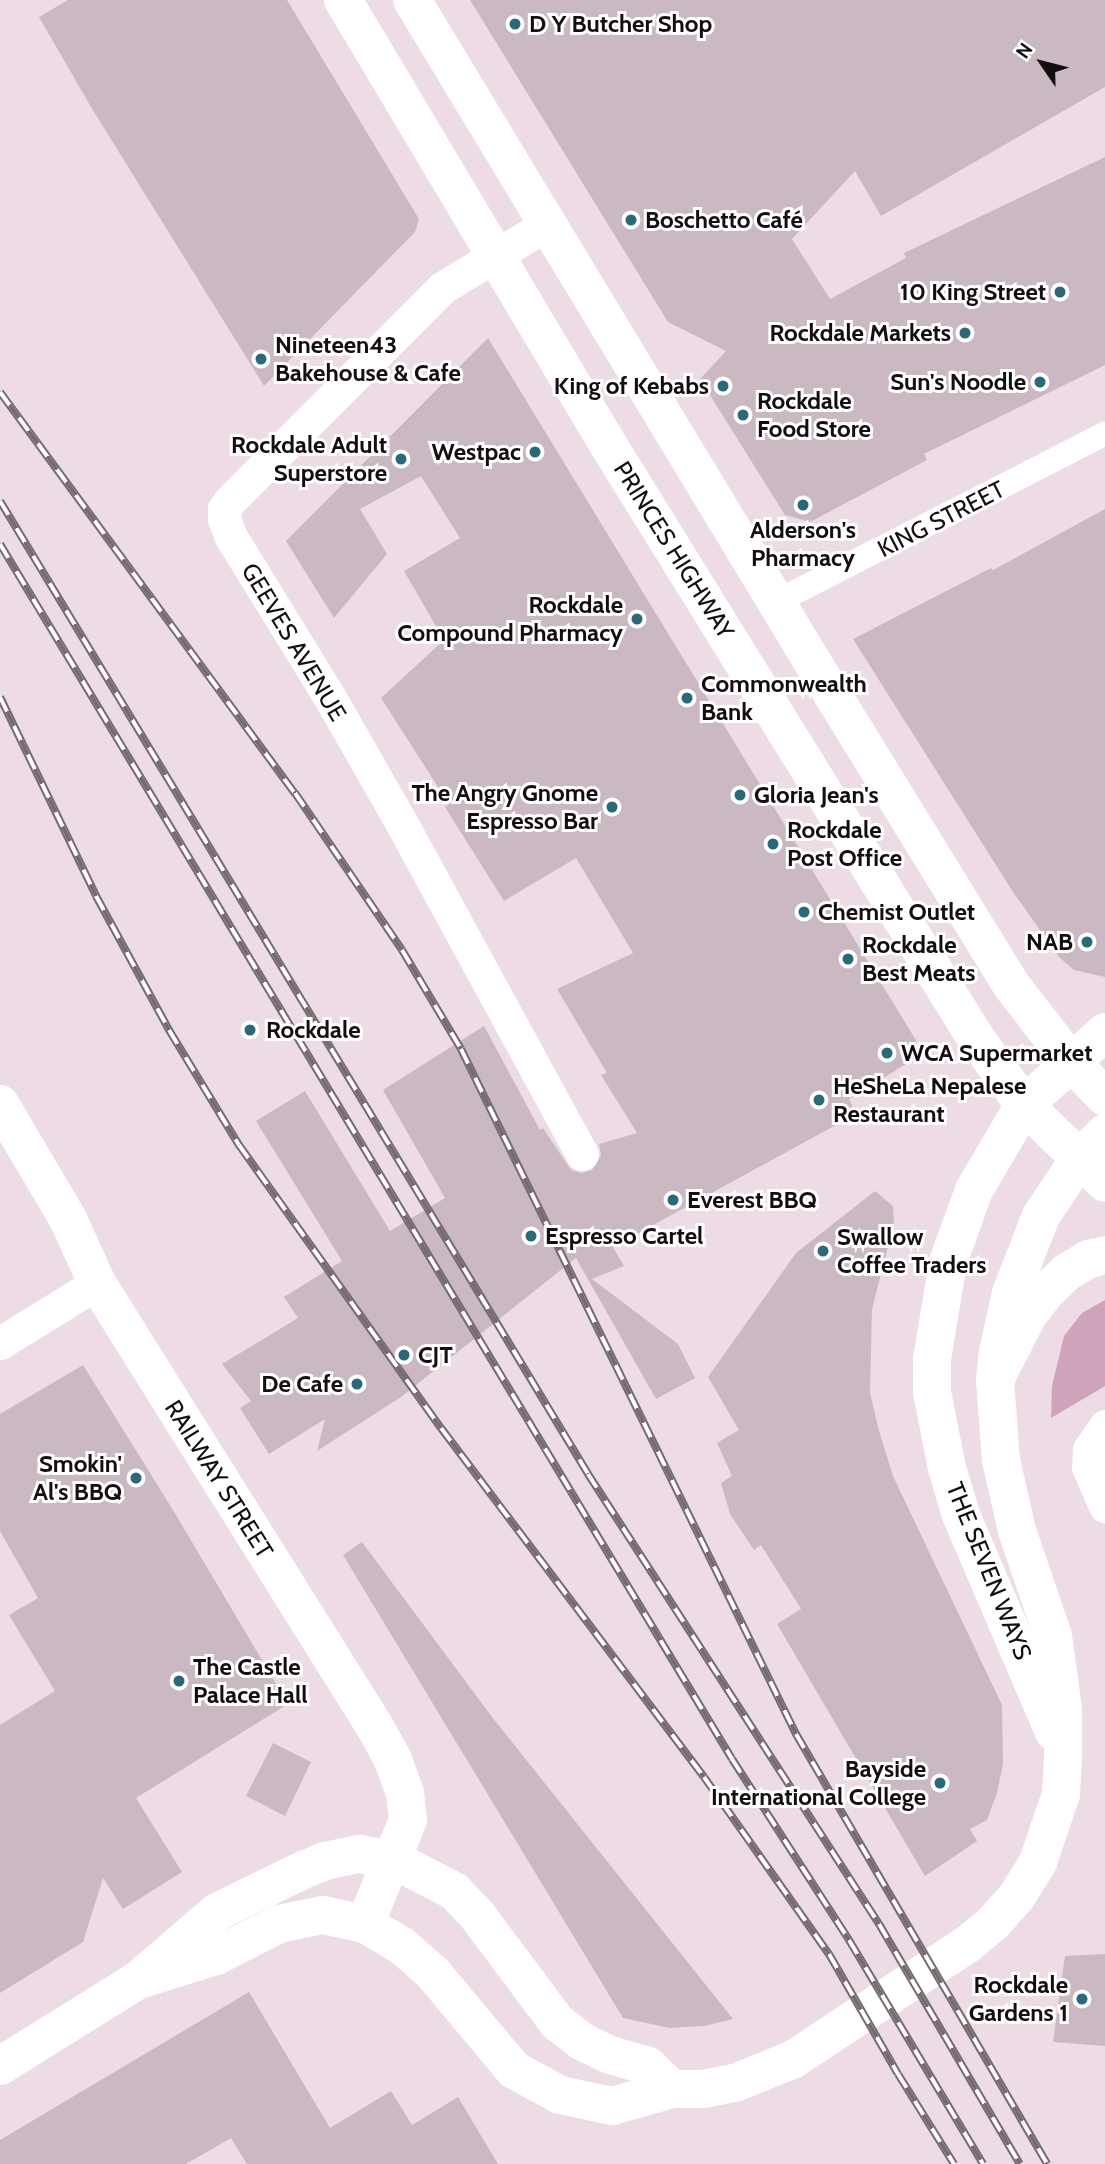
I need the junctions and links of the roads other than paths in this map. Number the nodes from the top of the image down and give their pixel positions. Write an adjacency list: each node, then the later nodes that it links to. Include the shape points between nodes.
1 (343, 0): 4 (main road, PRINCES HIGHWAY)
2 (412, 0): 3 (main road)
3 (549, 223): 4 (street, GEEVES AVENUE); 6 (main road)
4 (496, 255): 11 (main road, PRINCES HIGHWAY, via 968,1026); 12 (street, GEEVES AVENUE, via 442,288 229,502 224,519 396,814)
5 (1105, 434): 6 (street, KING STREET)
6 (776, 602): 8 (main road, via 1024,1004)
7 (1105, 1032): 8 (main road, THE SEVEN WAYS)
8 (1070, 1062): 9 (main road); 11 (main road, THE SEVEN WAYS)
9 (1105, 1097)
10 (0, 1104): 15 (main road, RAILWAY STREET, via 68,1219)
11 (1024, 1105): 13 (main road, PRINCES HIGHWAY); 20 (main road, THE SEVEN WAYS, via 974,1190 948,1262 934,1335 932,1392 961,1515)
12 (582, 1154)
13 (1096, 1158): 17 (main road, THE SEVEN WAYS, via 1041,1216 1003,1319)
14 (1105, 1255): 17 (main road, via 1067,1272 1045,1293 1028,1315)
15 (97, 1283): 16 (street); 21 (main road, RAILWAY STREET, via 393,1760 405,1793 408,1820)
16 (0, 1343)
17 (995, 1380): 20 (main road, THE SEVEN WAYS, via 999,1450 1008,1495 1060,1671)
18 (1105, 1426): 19 (street, via 1089,1450 1088,1468)
19 (1105, 1506)
20 (1063, 1757): 25 (main road, THE SEVEN WAYS, via 1061,1794 1038,1862 993,1923 794,2059 735,2083)
21 (392, 1859): 22 (main road, RAILWAY STREET); 23 (main road, via 359,1854 326,1861 267,1885 217,1912); 25 (main road, via 454,1891 565,2028 610,2055 648,2066)
22 (365, 1924): 23 (main road, THE SEVEN WAYS, via 323,1915 279,1924 216,1956); 25 (main road, THE SEVEN WAYS, via 401,1945 432,1972 514,2070 560,2095 612,2106)
23 (138, 1980): 24 (main road)
24 (0, 2066)
25 (672, 2089)

